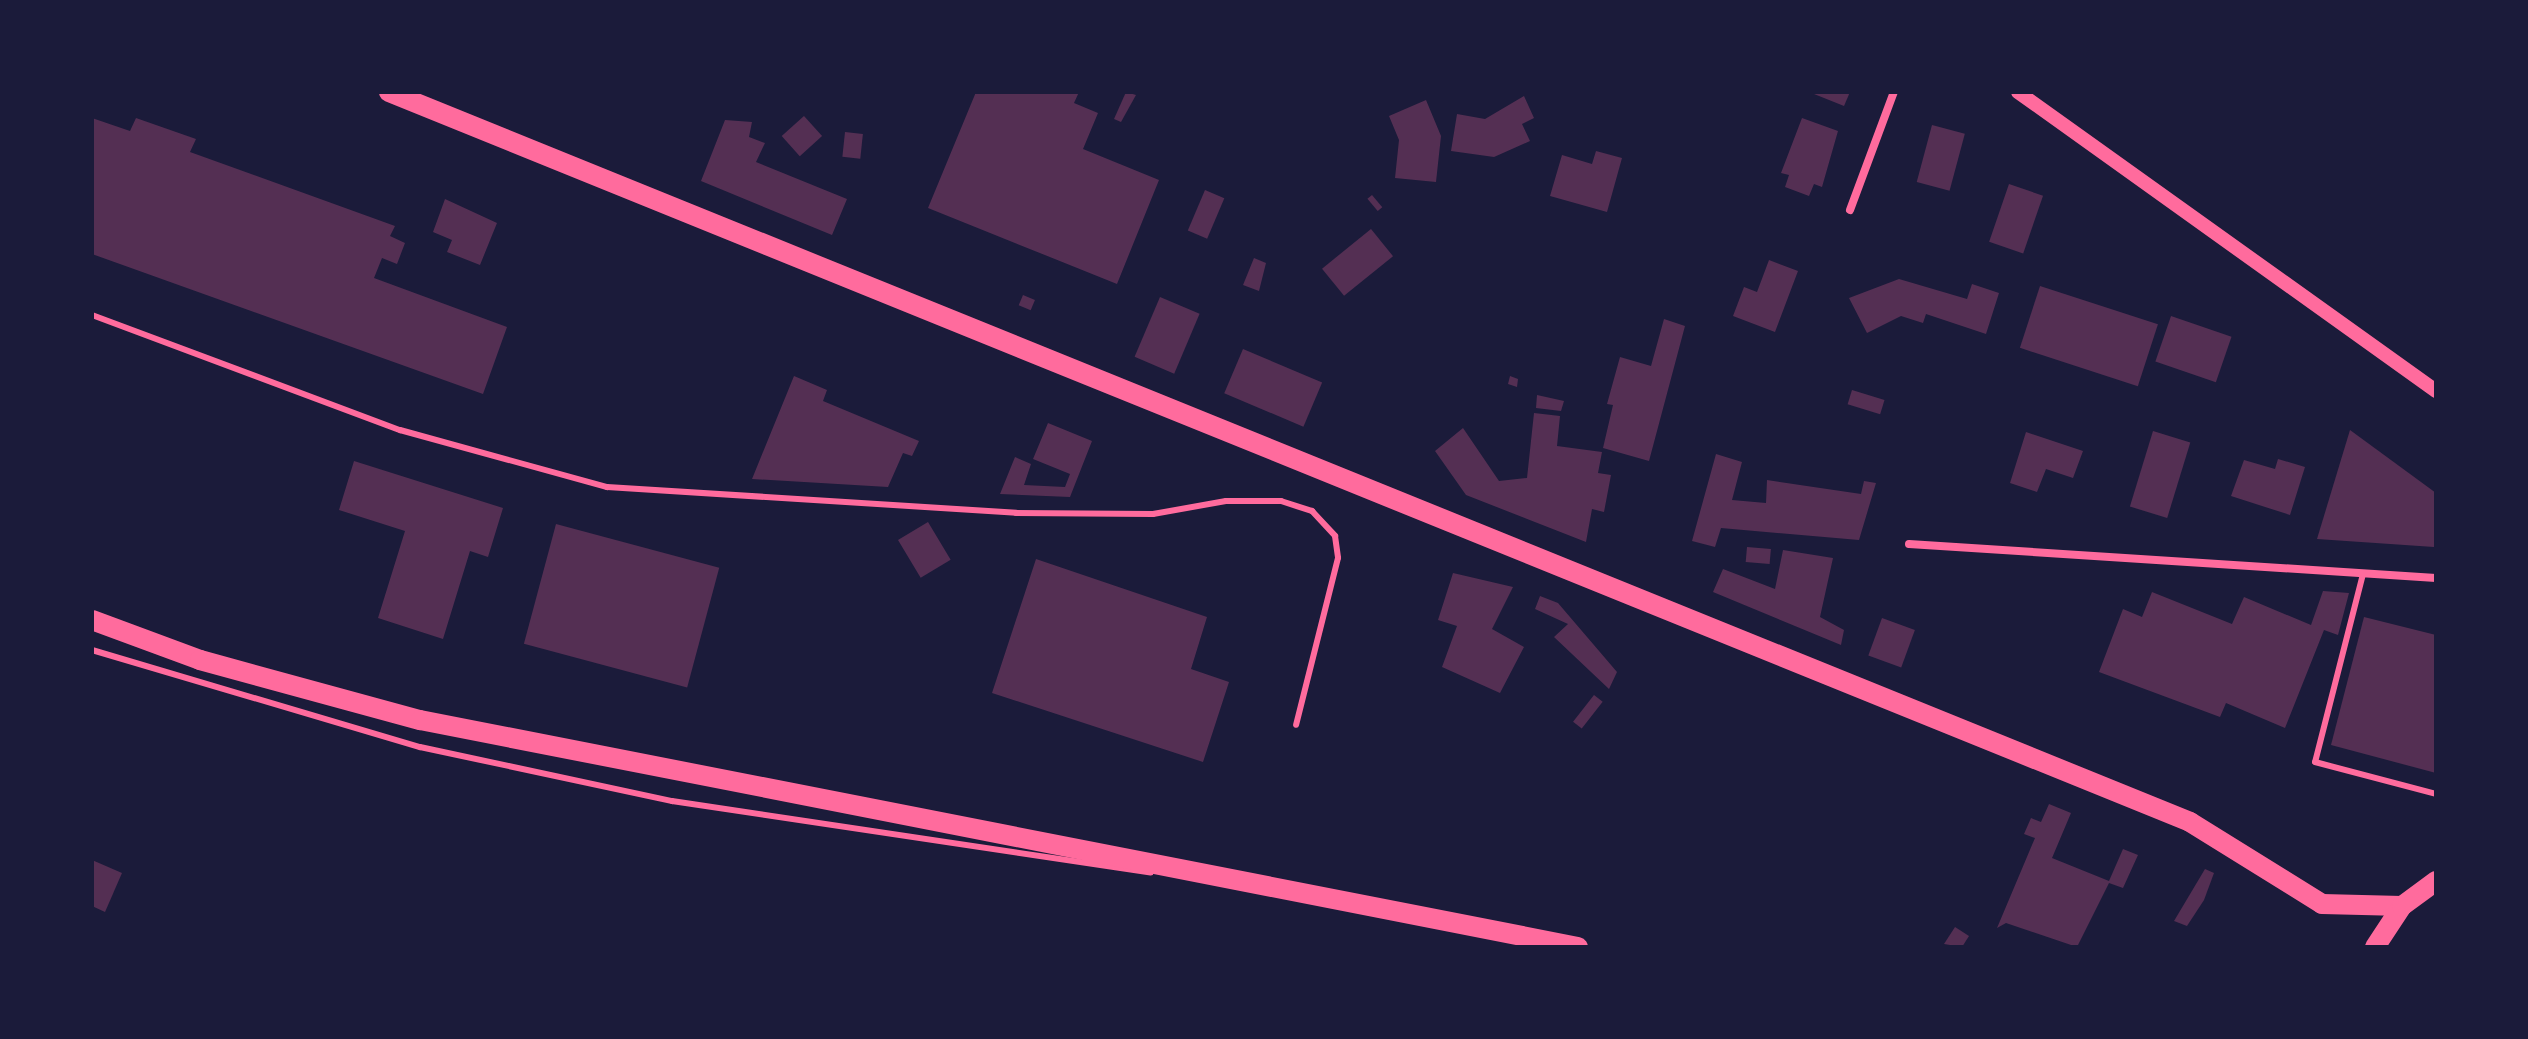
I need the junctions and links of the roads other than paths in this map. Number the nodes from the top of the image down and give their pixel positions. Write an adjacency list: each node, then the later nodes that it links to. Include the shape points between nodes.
1 (389, 92): 16 (main road, via 2190,822 2322,904)
2 (1894, 92): 4 (street)
3 (2018, 92): 6 (street)
4 (1850, 210)
5 (92, 315): 12 (lane, via 400,430 607,487 1016,513 1153,514 1239,501 1281,501 1312,511 1335,536 1338,558)
6 (2436, 391)
7 (1909, 544): 8 (street)
8 (2363, 574): 9 (street); 13 (lane, via 2315,762)
9 (2436, 578)
10 (92, 620): 15 (main road, via 200,660 420,720)
11 (92, 650): 15 (lane, via 420,747 672,801)
12 (1296, 725)
13 (2436, 794)
14 (2436, 881): 16 (main road)
15 (1277, 890): 17 (main road)
16 (2402, 906): 18 (main road)
17 (1578, 947)
18 (2375, 947)

